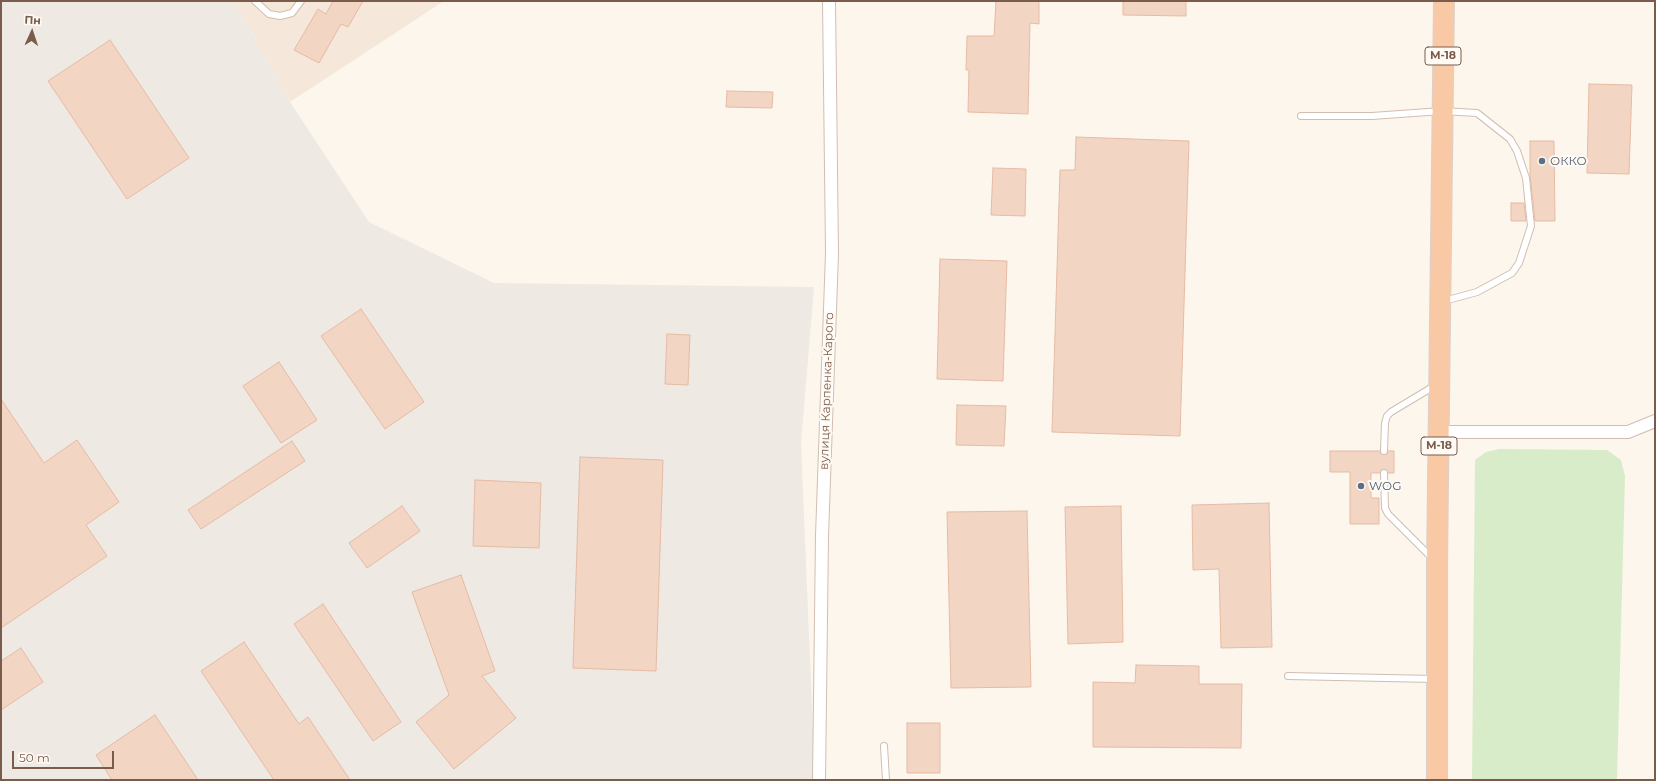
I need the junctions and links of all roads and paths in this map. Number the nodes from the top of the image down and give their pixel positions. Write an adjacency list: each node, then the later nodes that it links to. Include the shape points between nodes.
1 (255, 1): 2 (lane, via 268,14 280,16 292,13)
2 (300, 1)
3 (829, 1): 17 (street, вулиця Карпенка-Карого, via 832,253 822,536)
4 (1444, 1): 5 (highway, М-18)
5 (1442, 111): 6 (lane, via 1372,116); 7 (highway, М-18); 7 (lane, via 1477,113 1510,139 1526,178 1531,226 1519,263 1512,273 1477,292)
6 (1300, 116)
7 (1439, 302): 8 (highway, М-18)
8 (1439, 383): 10 (highway, М-18); 11 (lane, via 1391,412 1385,423)
9 (1655, 421): 10 (street, via 1628,432)
10 (1440, 432): 13 (highway, М-18)
11 (1384, 451)
12 (1384, 473): 13 (lane, via 1385,508 1388,514)
13 (1437, 563): 15 (highway, М-18)
14 (1288, 676): 15 (lane)
15 (1437, 679): 19 (highway, М-18)
16 (884, 746): 18 (lane)
17 (819, 780)
18 (886, 780)
19 (1437, 780)

